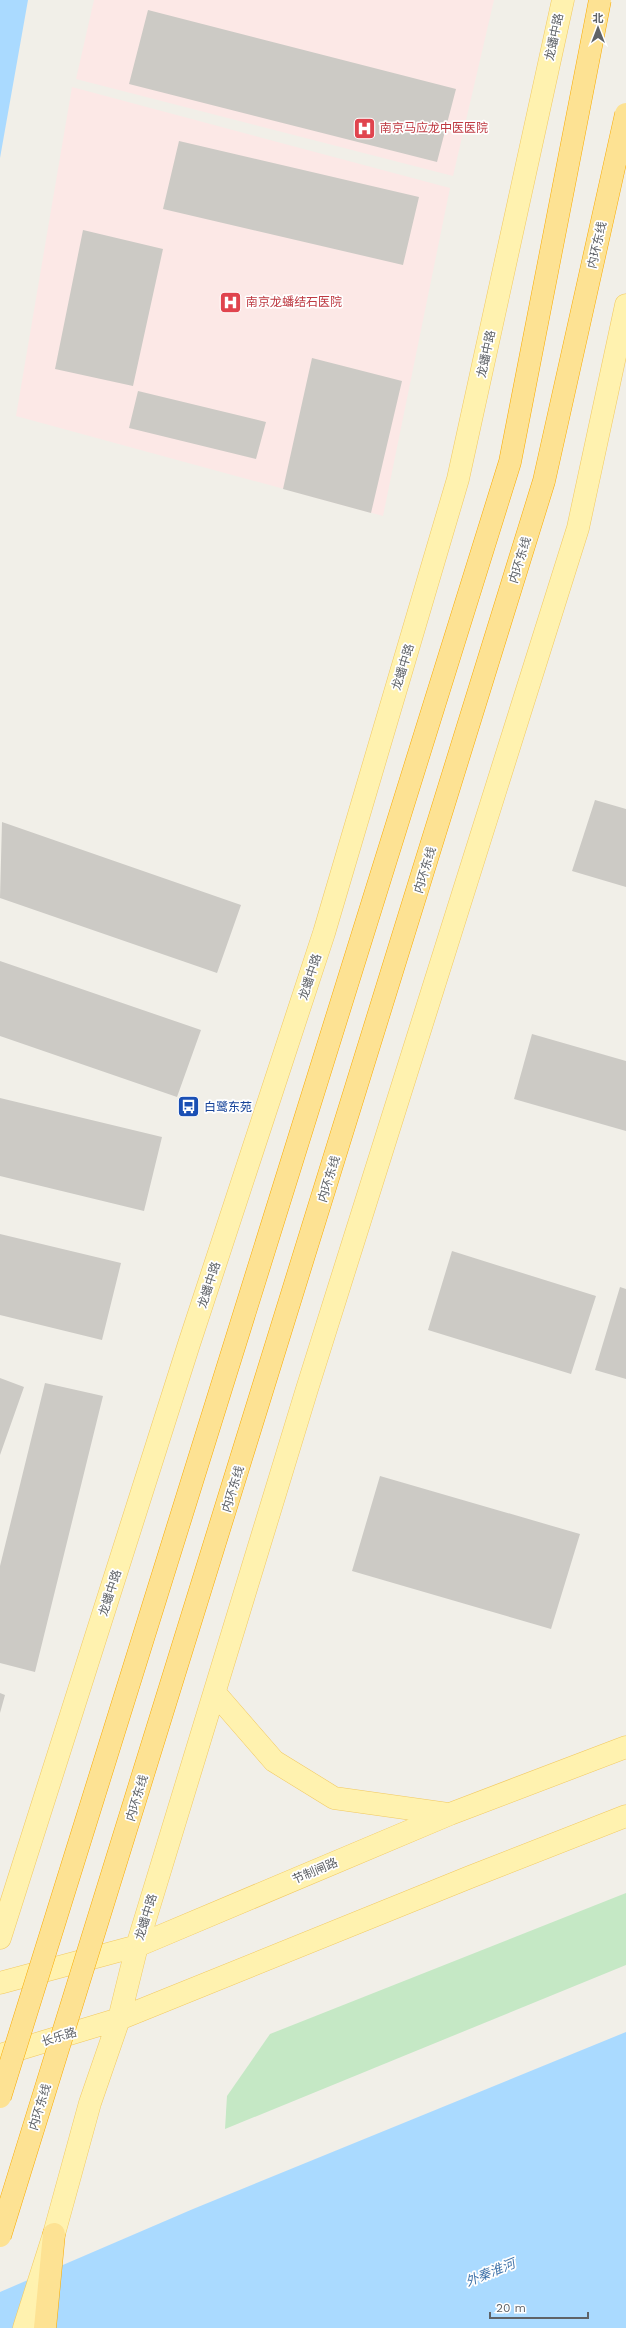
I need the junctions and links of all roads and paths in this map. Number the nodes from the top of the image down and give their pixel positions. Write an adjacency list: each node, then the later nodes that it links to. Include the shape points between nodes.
1 (562, 0): 9 (main road, 龙蟠中路, via 458,479 324,933)
2 (600, 0): 14 (highway, bridge, via 510,462)
3 (626, 114): 16 (highway, 内环东线, bridge, via 544,481)
4 (626, 305): 5 (main road, 龙蟠中路, via 578,528 306,1389)
5 (215, 1693): 7 (main road, via 274,1761 334,1798); 10 (main road, 龙蟠中路)
6 (626, 1747): 7 (main road, 节制闸路)
7 (450, 1814): 10 (main road, 节制闸路)
8 (626, 1816): 12 (main road, via 470,1876)
9 (0, 1938)
10 (137, 1946): 11 (main road, 节制闸路); 12 (main road, 龙蟠中路)
11 (0, 1983)
12 (119, 2019): 13 (main road, 长乐路); 15 (main road, 龙蟠中路, via 90,2103)
13 (0, 2055)
14 (0, 2097)
15 (54, 2234): 17 (main road, 龙蟠中路); 18 (highway)
16 (0, 2236)
17 (24, 2328)
18 (45, 2328)

